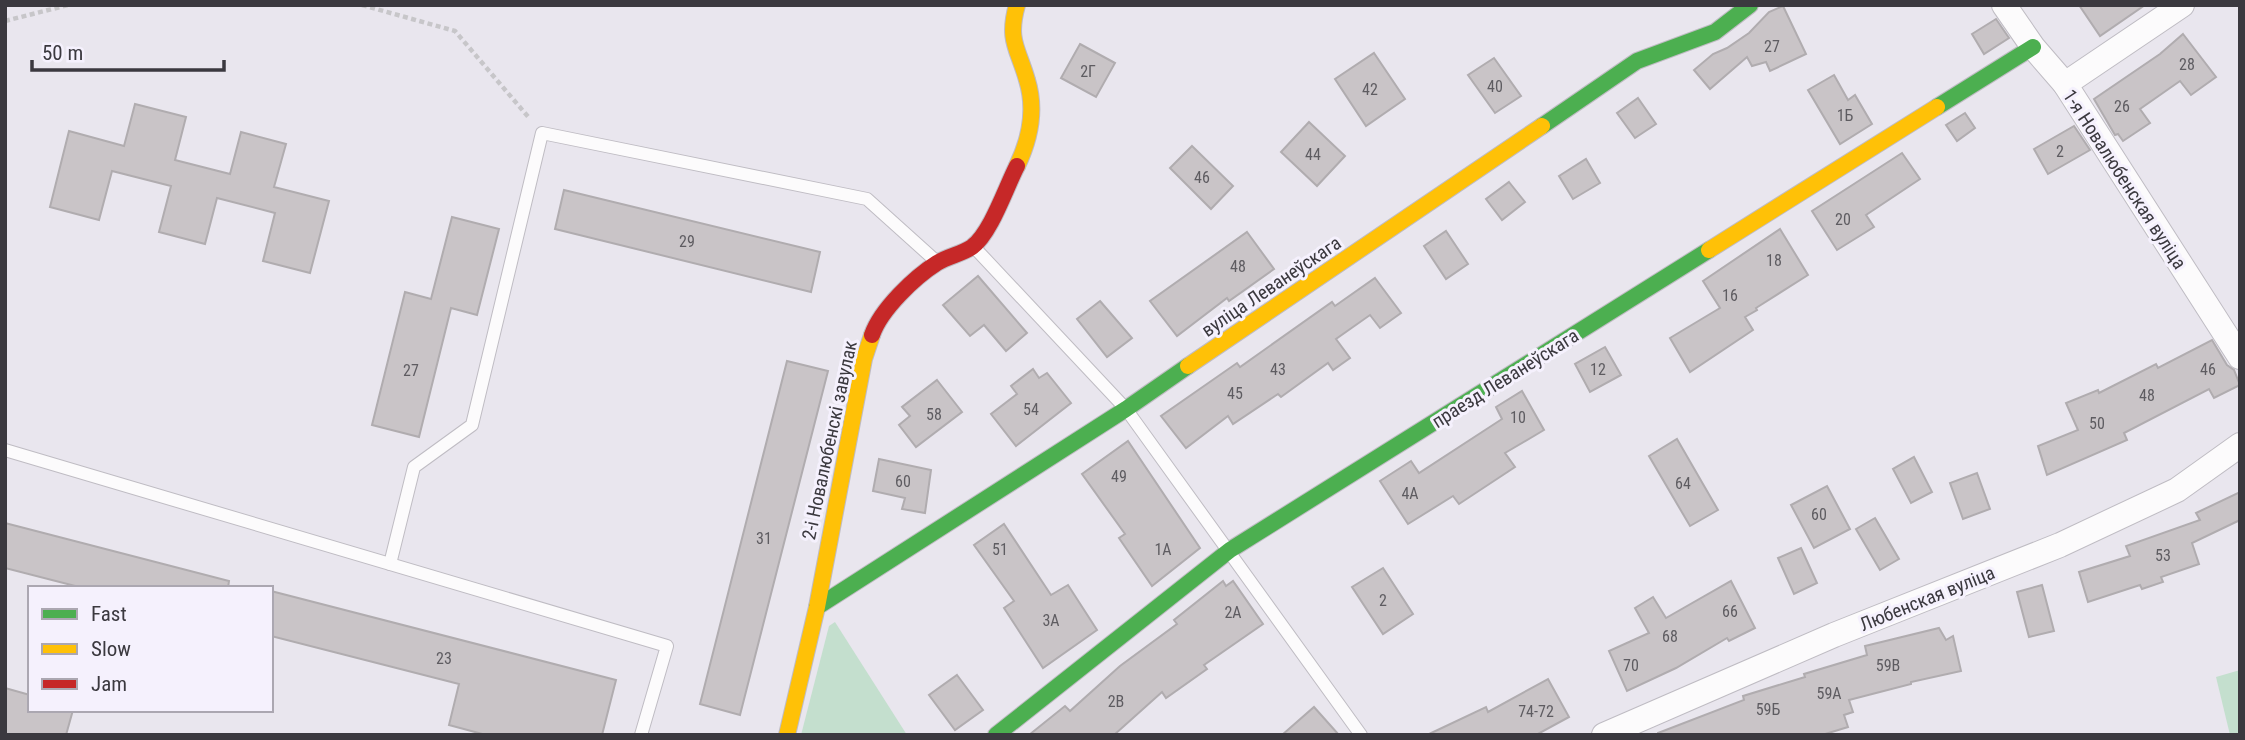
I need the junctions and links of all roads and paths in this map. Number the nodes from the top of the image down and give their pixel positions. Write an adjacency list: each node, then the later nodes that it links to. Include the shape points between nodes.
1 (68, 5): 7 (path)
2 (362, 5): 10 (path, via 454,31)
3 (1017, 5): 11 (street, 2-і Новалюбенскі завулак, via 1014,47 1028,81 1032,119 1022,155 986,229)
4 (1750, 5): 14 (street, вуліца Леванеўскага, via 1715,32 1637,61)
5 (2004, 5): 8 (street, 1-я Новалюбенская вуліца)
6 (2182, 5): 9 (street)
7 (5, 21)
8 (2033, 47): 9 (street, 1-я Новалюбенская вуліца); 17 (street, праезд Леванеўскага)
9 (2064, 84): 13 (street, 1-я Новалюбенская вуліца)
10 (542, 134): 12 (lane, via 867,199); 18 (lane, via 471,425 414,467)
11 (972, 246): 12 (street, 2-і Новалюбенскі завулак); 14 (lane)
12 (937, 263): 19 (street, 2-і Новалюбенскі завулак, via 899,295 875,327 864,359)
13 (2240, 357)
14 (1126, 409): 17 (lane); 19 (street, вуліца Леванеўскага)
15 (2240, 446): 24 (street, Любенская вуліца, via 2177,490 2060,545 1834,635)
16 (5, 450): 18 (lane)
17 (1230, 550): 22 (street, праезд Леванеўскага); 23 (lane)
18 (390, 564): 20 (lane, via 667,646)
19 (817, 607): 21 (street, 2-і Новалюбенскі завулак)
20 (641, 735)
21 (787, 735)
22 (996, 735)
23 (1361, 735)
24 (1604, 735)

